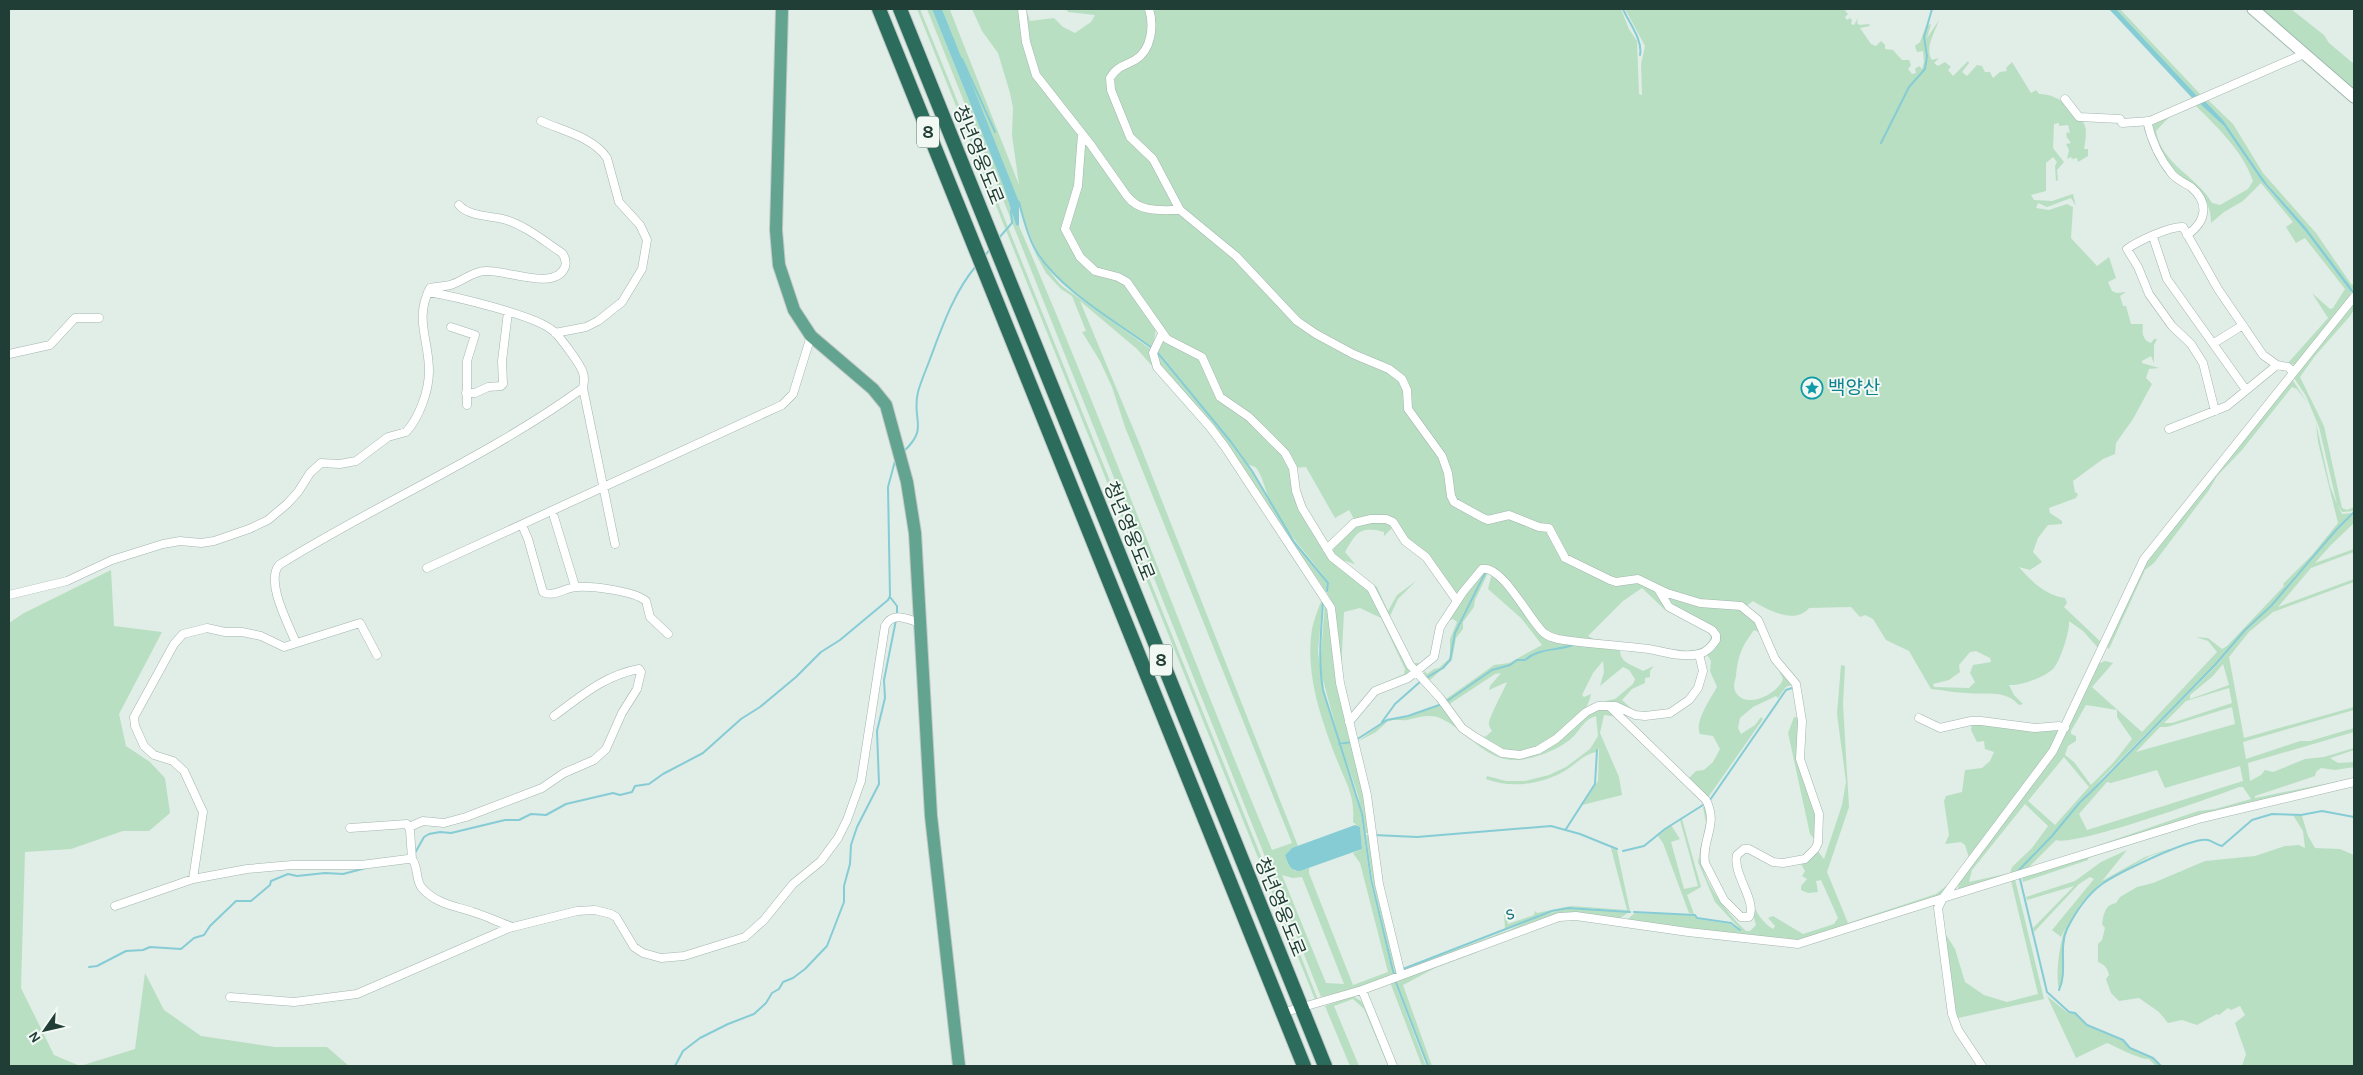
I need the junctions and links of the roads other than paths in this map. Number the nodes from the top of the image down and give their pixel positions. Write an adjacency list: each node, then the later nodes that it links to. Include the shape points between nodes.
1 (782, 9): 25 (main road, via 776,244 786,292)
2 (879, 9): 69 (highway, 청년영웅도로 / 8)
3 (900, 9): 68 (highway, 청년영웅도로 / 8)
4 (1022, 9): 12 (street, via 1026,42 1036,74)
5 (1149, 9): 14 (street, via 1149,44 1140,56 1116,69 1110,84 1130,137 1152,159)
6 (2253, 9): 7 (street)
7 (2304, 54): 8 (street); 11 (street)
8 (2354, 97)
9 (2066, 99): 11 (street, via 2079,117 2120,119 2122,123)
10 (541, 121): 23 (street, via 588,141 604,153 619,202 640,225 646,240 642,269 622,302 593,325)
11 (2147, 121): 15 (street, via 2152,138 2173,176 2192,188 2202,202 2204,216 2201,223)
12 (1082, 134): 14 (street, via 1132,202 1146,209); 24 (street, via 1078,186 1065,230 1080,257 1095,271 1127,282)
13 (459, 205): 17 (street, via 466,211 502,218 520,226 562,253 566,258 565,268 555,277 543,279 482,271 450,285 430,288)
14 (1180, 210): 43 (street, via 1236,256 1297,320 1316,334 1389,369 1402,379 1407,390 1408,409 1442,456 1454,502 1488,520 1502,514 1549,528 1569,561 1616,582 1638,579)
15 (2187, 234): 16 (street, via 2180,227); 21 (street)
16 (2153, 236): 26 (street, via 2167,279); 34 (street, via 2127,249 2149,294 2203,363)
17 (428, 292): 19 (street); 44 (street, via 422,318 429,379 417,415 403,435 388,437 356,461 320,463 287,504 268,520 249,529 214,541 163,544 112,560 67,581)
18 (2354, 298): 29 (street)
19 (508, 312): 23 (street); 32 (street, via 502,361 503,384)
20 (99, 318): 27 (street, via 75,318 50,345)
21 (2243, 325): 26 (street); 28 (street, via 2263,355)
22 (451, 327): 32 (street, via 474,335 467,362)
23 (555, 333): 30 (street, via 583,371)
24 (1162, 334): 40 (street, via 1167,340 1202,357 1220,397 1249,417 1285,453 1293,468 1302,508); 55 (street, via 1153,353 1156,367 1225,447 1331,608 1340,683)
25 (811, 336): 36 (street, via 793,394 787,402); 46 (main road, via 880,397 890,413 913,516)
26 (2214, 344): 31 (street)
27 (9, 354)
28 (2277, 365): 29 (street, via 2288,367); 31 (street)
29 (2293, 372): 56 (street, via 2144,559)
30 (584, 388): 36 (street); 48 (street, via 484,451 349,522 279,565 274,574 275,587)
31 (2246, 390): 34 (street, via 2227,406)
32 (466, 393): 33 (street)
33 (467, 405)
34 (2215, 411): 35 (street)
35 (2169, 429)
36 (602, 488): 38 (street); 39 (street)
37 (554, 517): 42 (street)
38 (522, 525): 41 (street); 42 (street, via 543,592 550,594)
39 (615, 544)
40 (1327, 549): 45 (street, via 1354,523 1386,519 1393,522 1405,541 1426,557); 51 (street, via 1337,563 1371,588)
41 (427, 568)
42 (575, 586): 47 (street, via 643,598 650,617)
43 (1658, 589): 49 (street, via 1669,607 1706,626 1716,635 1712,645); 52 (street, via 1700,603 1733,604 1748,610 1758,620 1775,659 1796,684 1802,721 1800,759 1817,806 1818,842 1805,859 1789,863 1773,862 1748,849 1740,852 1736,862 1751,907 1749,917 1741,917 1729,907 1705,863 1712,822 1706,800)
44 (9, 596)
45 (1457, 600): 49 (street, via 1479,571 1486,568 1503,580 1539,628 1551,637 1671,654); 51 (street, via 1440,627 1434,657)
46 (920, 623): 64 (street, via 893,617 885,626 861,781 838,838 745,937 668,959 634,947 616,918 604,911 577,911); 70 (main road, via 931,816)
47 (668, 634)
48 (296, 642): 50 (street, via 360,623); 61 (street, via 284,647 252,633 207,628 183,634 174,644 134,717 138,734 148,751 173,761 188,776 203,812)
49 (1700, 654): 52 (street, via 1702,680 1694,694 1676,709 1645,716)
50 (377, 655)
51 (1416, 672): 52 (street, via 1462,728 1487,745 1510,755 1520,756 1538,750 1592,708); 55 (street, via 1375,691)
52 (1609, 706)
53 (554, 716): 58 (street, via 608,679 631,670 641,672 637,688 606,749 594,760 564,773 542,788 466,817 444,823 423,821)
54 (1919, 718): 56 (street, via 1940,728 1981,721)
55 (1349, 722): 65 (street, via 1366,795 1379,884)
56 (2065, 728): 62 (street, via 2042,767)
57 (2354, 782): 62 (street, via 2202,818)
58 (409, 827): 59 (street, via 402,824); 60 (street)
59 (350, 828)
60 (412, 859): 61 (street, via 361,865 276,866); 64 (street, via 419,884 435,899)
61 (193, 879): 63 (street)
62 (1943, 898): 65 (street, via 1798,944 1567,916); 74 (street, via 1938,908 1952,1014 1958,1030)
63 (115, 906)
64 (513, 927): 67 (street, via 357,994 294,1002)
65 (1398, 977): 66 (street)
66 (1362, 990): 68 (street); 73 (street)
67 (230, 997)
68 (1301, 1008): 69 (street); 72 (highway, 청년영웅도로 / 8)
69 (1282, 1013): 71 (highway, 청년영웅도로 / 8)
70 (959, 1066)
71 (1304, 1066)
72 (1325, 1066)
73 (1393, 1066)
74 (1982, 1066)

